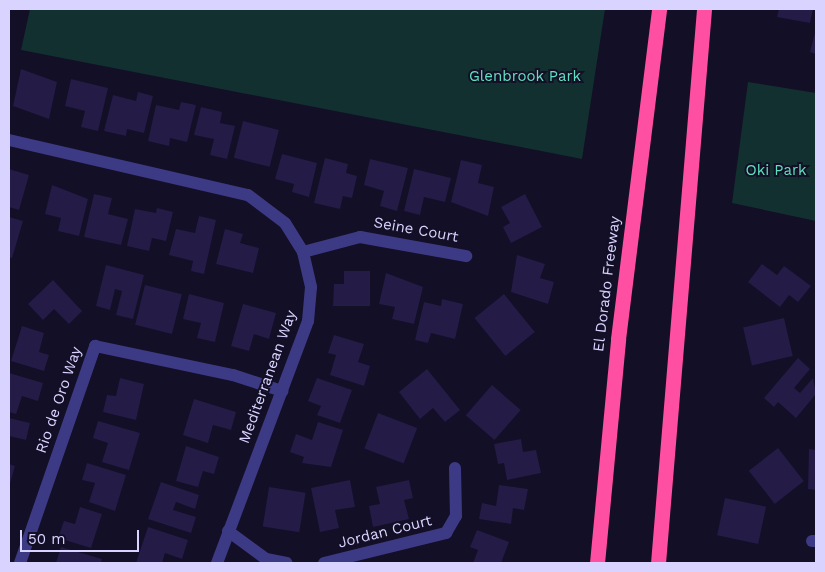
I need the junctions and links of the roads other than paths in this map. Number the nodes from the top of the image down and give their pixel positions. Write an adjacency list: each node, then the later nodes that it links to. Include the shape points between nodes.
1 (659, 9): 13 (highway, El Dorado Freeway, via 618,339)
2 (704, 9): 14 (highway)
3 (9, 140): 4 (street, Mediterranean Way, via 248,195 285,223)
4 (302, 252): 5 (street, Seine Court, via 360,237); 6 (street, Mediterranean Way, via 311,287 308,321)
5 (466, 256)
6 (282, 392): 8 (street, Mediterranean Way); 9 (street, Rio de Oro Way, via 233,375 95,346)
7 (455, 468): 12 (street, Jordan Court, via 456,516 446,533)
8 (228, 530): 10 (street, Mediterranean Way); 11 (street, via 266,559)
9 (20, 563)
10 (217, 563)
11 (287, 563)
12 (324, 563)
13 (597, 563)
14 (658, 563)

